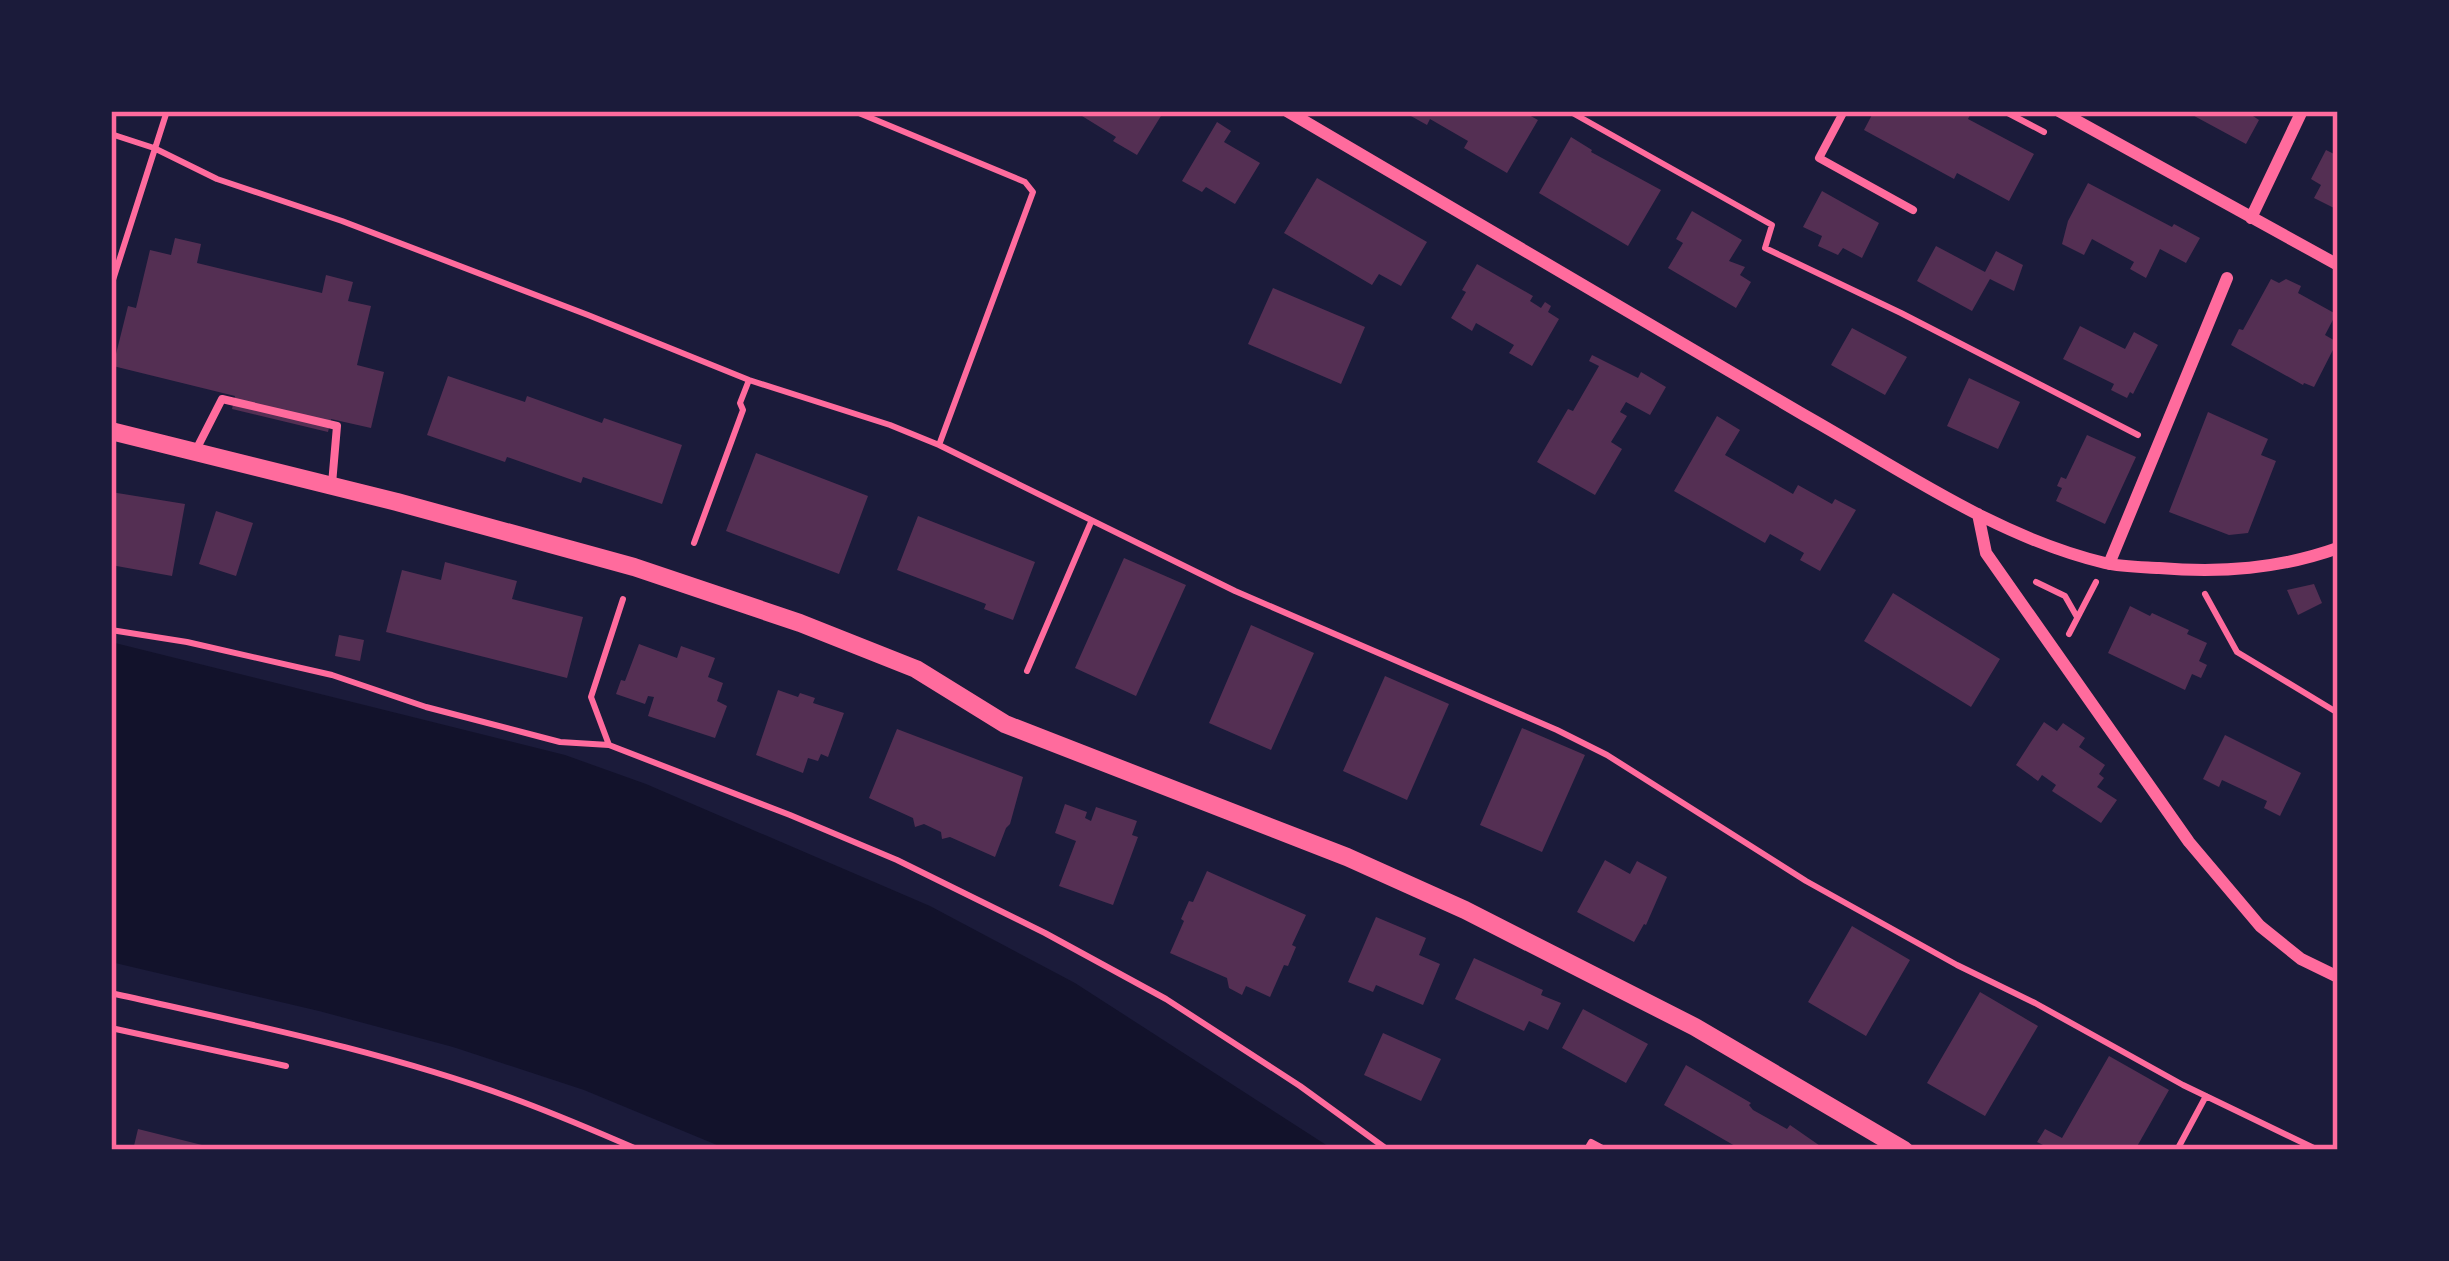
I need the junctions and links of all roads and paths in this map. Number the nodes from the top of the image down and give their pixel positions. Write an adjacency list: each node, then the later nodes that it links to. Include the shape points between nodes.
1 (166, 111): 9 (path)
2 (854, 111): 17 (path, via 1033,192)
3 (1287, 111): 21 (street)
4 (1569, 111): 18 (path, via 1772,225 1765,248)
5 (1844, 111): 10 (lane, via 1819,158)
6 (2059, 111): 11 (street)
7 (2302, 111): 11 (street)
8 (111, 134): 9 (path)
9 (154, 148): 14 (path); 15 (path)
10 (1913, 210)
11 (2251, 218): 12 (street)
12 (2338, 266)
13 (2227, 278): 18 (street)
14 (111, 286)
15 (748, 380): 17 (path); 23 (path)
16 (111, 431): 19 (street)
17 (939, 445): 22 (path)
18 (2158, 446): 25 (street)
19 (195, 452): 20 (street); 20 (lane, via 222,399 337,426)
20 (332, 485): 43 (street, via 634,567 916,669 1005,724 1465,910 1695,1027)
21 (1978, 514): 25 (street); 34 (street, via 1986,553 2189,842 2260,926)
22 (1091, 522): 31 (path); 38 (path, via 1607,755 1807,881)
23 (694, 543)
24 (2338, 548): 25 (street, via 2252,569)
25 (2109, 564)
26 (2098, 579): 29 (path)
27 (2203, 591): 32 (path, via 2236,652)
28 (623, 599): 33 (path, via 590,697)
29 (2080, 610)
30 (111, 630): 33 (path, via 332,675 560,742)
31 (1028, 671)
32 (2338, 712)
33 (609, 746): 41 (path, via 897,860 1046,933 1166,999)
34 (2338, 977)
35 (111, 993): 40 (path, via 446,1076)
36 (111, 1028): 37 (path)
37 (286, 1066)
38 (2206, 1096): 44 (path); 45 (path)
39 (1587, 1149): 42 (path, via 1592,1142)
40 (639, 1150)
41 (1388, 1150)
42 (1606, 1150)
43 (1904, 1150)
44 (2176, 1150)
45 (2318, 1150)

